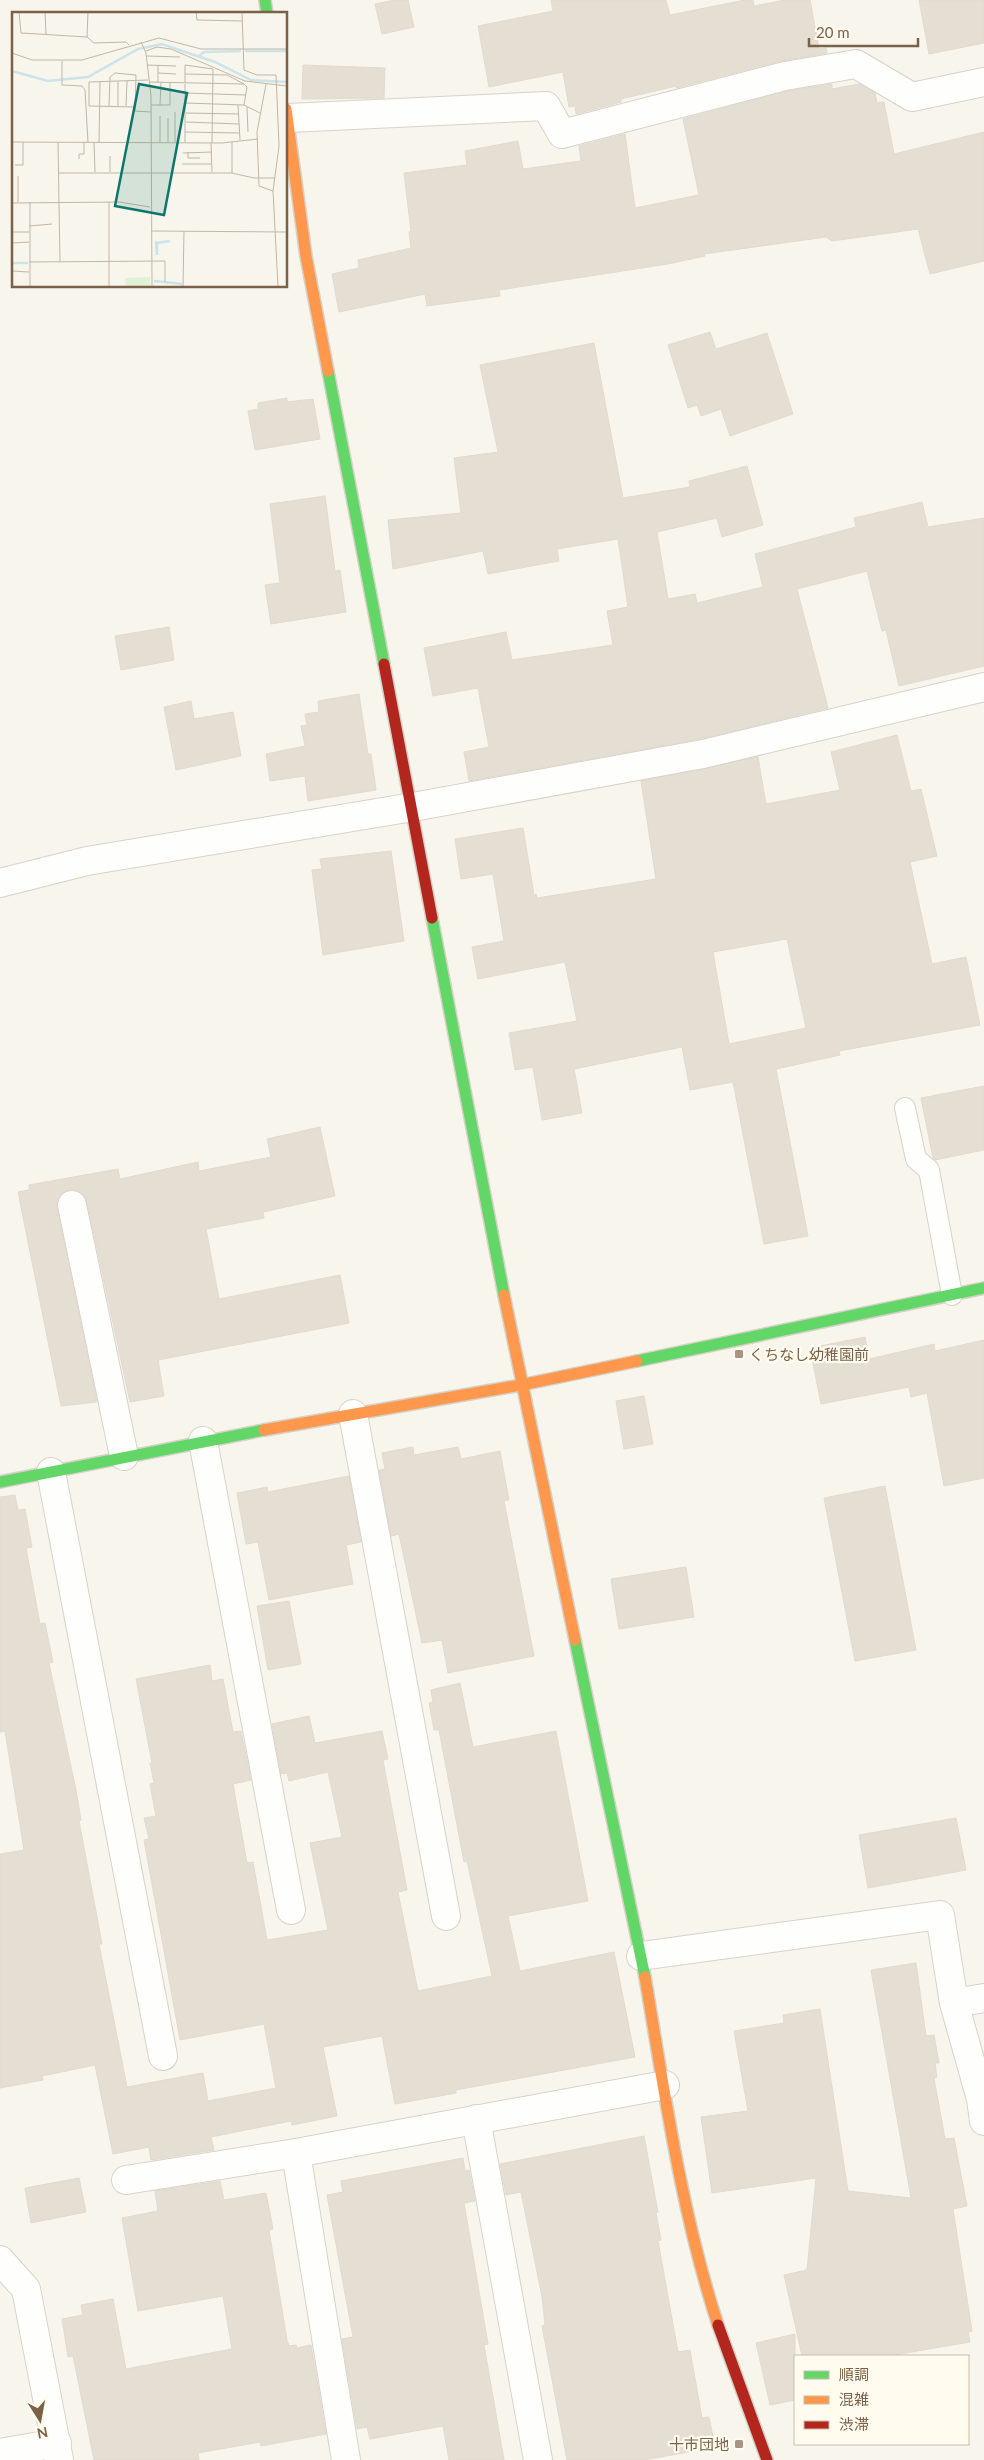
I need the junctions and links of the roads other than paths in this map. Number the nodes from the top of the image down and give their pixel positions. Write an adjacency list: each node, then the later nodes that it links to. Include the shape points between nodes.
1 (984, 82): 2 (street, via 912,97 856,64 785,76 562,134 546,106)
2 (288, 113)
3 (288, 121): 5 (street, via 306,256)
4 (984, 687): 5 (street, via 703,754)
5 (413, 807): 6 (street, via 87,861); 11 (street)
6 (0, 883)
7 (905, 1108): 10 (lane, via 916,1159 929,1170)
8 (72, 1205): 14 (street)
9 (984, 1288): 10 (street)
10 (952, 1295): 11 (street)
11 (521, 1385): 12 (street); 19 (street)
12 (353, 1414): 13 (street); 18 (street)
13 (203, 1441): 14 (street); 17 (street)
14 (124, 1456): 15 (street)
15 (51, 1472): 16 (street); 22 (street)
16 (0, 1482)
17 (291, 1910)
18 (446, 1916)
19 (641, 1956): 21 (street, via 940,1915); 23 (street)
20 (984, 1998): 21 (street)
21 (954, 2003): 25 (street, via 981,2099)
22 (163, 2056)
23 (665, 2085): 24 (street); 33 (street, via 681,2185 700,2270)
24 (476, 2119): 26 (street); 32 (street)
25 (984, 2121)
26 (296, 2153): 27 (street); 31 (street)
27 (126, 2180)
28 (0, 2260): 29 (street, via 26,2289)
29 (58, 2452): 30 (street)
30 (0, 2453)
31 (346, 2460)
32 (538, 2460)
33 (767, 2460)

